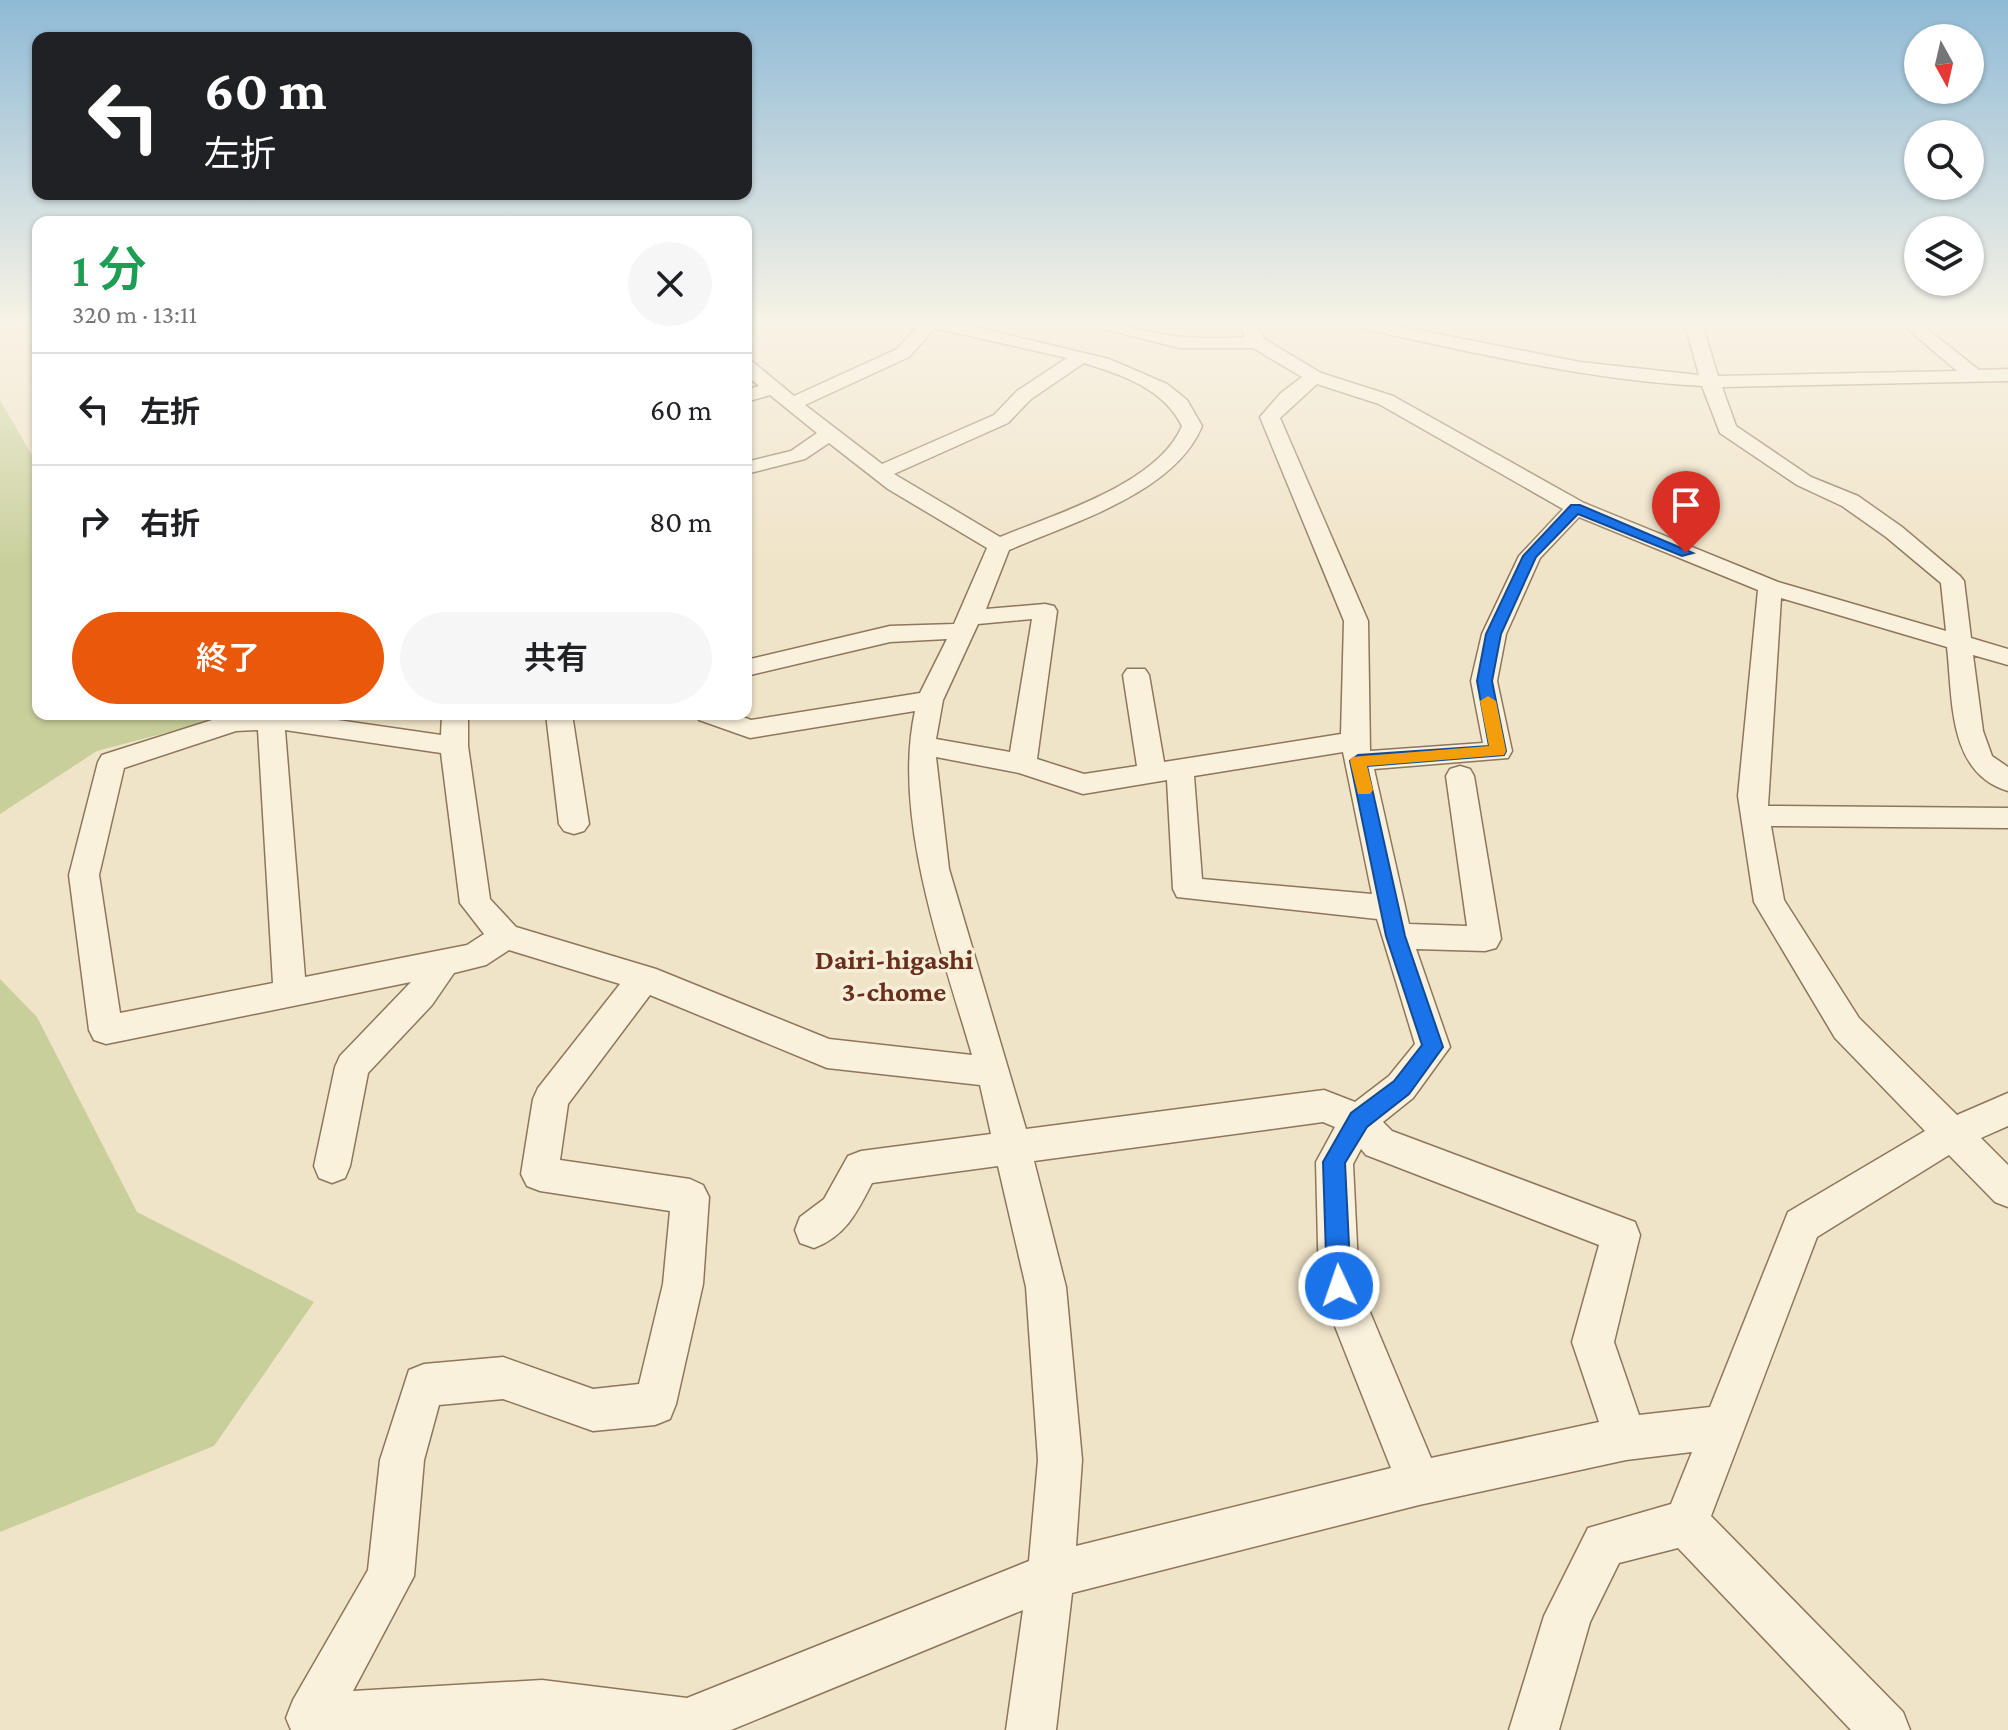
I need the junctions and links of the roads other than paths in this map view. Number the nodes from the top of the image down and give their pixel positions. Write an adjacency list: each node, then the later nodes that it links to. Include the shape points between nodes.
1 (793, 405): 7 (street)
2 (1015, 405): 9 (street, via 1001,419)
3 (1181, 405): 11 (street, via 1192,426 1172,459 1110,497)
4 (1281, 405): 24 (street, via 1270,417 1356,621)
5 (1394, 405): 10 (street)
6 (1718, 405): 14 (street, via 1727,429 1804,481 1850,501 1952,581)
7 (830, 433): 8 (street, via 798,455); 9 (street)
8 (752, 466)
9 (880, 473): 11 (street)
10 (1576, 508): 12 (street); 24 (street, via 1530,556 1494,634 1484,681 1498,751)
11 (999, 546): 13 (street)
12 (1770, 587): 14 (street); 29 (street, via 1752,796)
13 (966, 625): 16 (street, via 890,634); 18 (street); 25 (street, via 1045,611)
14 (1959, 642): 15 (street); 28 (street, via 1970,731 1980,761)
15 (2008, 657)
16 (752, 667)
17 (1136, 675): 26 (street)
18 (930, 700): 20 (street, via 750,729); 23 (street)
19 (560, 720): 31 (street)
20 (725, 720)
21 (271, 721): 22 (street); 36 (street); 36 (street, via 234,722 112,762 84,875 106,1030)
22 (454, 730): 33 (street, via 475,903)
23 (921, 745): 25 (street); 37 (street, via 934,869)
24 (1356, 751): 26 (street); 32 (street)
25 (1022, 764): 26 (street, via 1083,784)
26 (1166, 771): 32 (street, via 1188,889)
27 (1460, 776): 32 (street, via 1485,939)
28 (2008, 781)
29 (1755, 816): 30 (street); 40 (street, via 1769,902 1847,1028)
30 (2008, 818)
31 (574, 824)
32 (1393, 922): 39 (street, via 1433,1047 1401,1087)
33 (505, 936): 34 (street, via 475,956); 35 (street)
34 (444, 962): 36 (street); 42 (street, via 352,1067)
35 (644, 978): 37 (street, via 827,1053); 50 (street, via 551,1099 540,1174 690,1197 683,1284 655,1404 593,1410 503,1378 424,1385 402,1460 391,1576)
36 (290, 993)
37 (994, 1072): 41 (street)
38 (2008, 1109): 40 (street)
39 (1359, 1120): 41 (street, via 1324,1106); 46 (street, via 1379,1143 1621,1235 1593,1342); 47 (street, via 1334,1162 1339,1286)
40 (1954, 1133): 43 (street); 45 (street, via 1802,1225)
41 (1013, 1149): 44 (street, via 861,1168 837,1212); 49 (street, via 1046,1287 1060,1460)
42 (332, 1166)
43 (2008, 1190)
44 (814, 1230)
45 (1723, 1427): 46 (street); 48 (street)
46 (1626, 1438): 47 (street)
47 (1419, 1483): 49 (street)
48 (1686, 1523): 52 (street, via 1604,1544 1568,1616); 53 (street)
49 (1051, 1575): 50 (street, via 687,1723 542,1705); 51 (street)
50 (310, 1724)
51 (1031, 1730)
52 (1534, 1730)
53 (1885, 1730)

